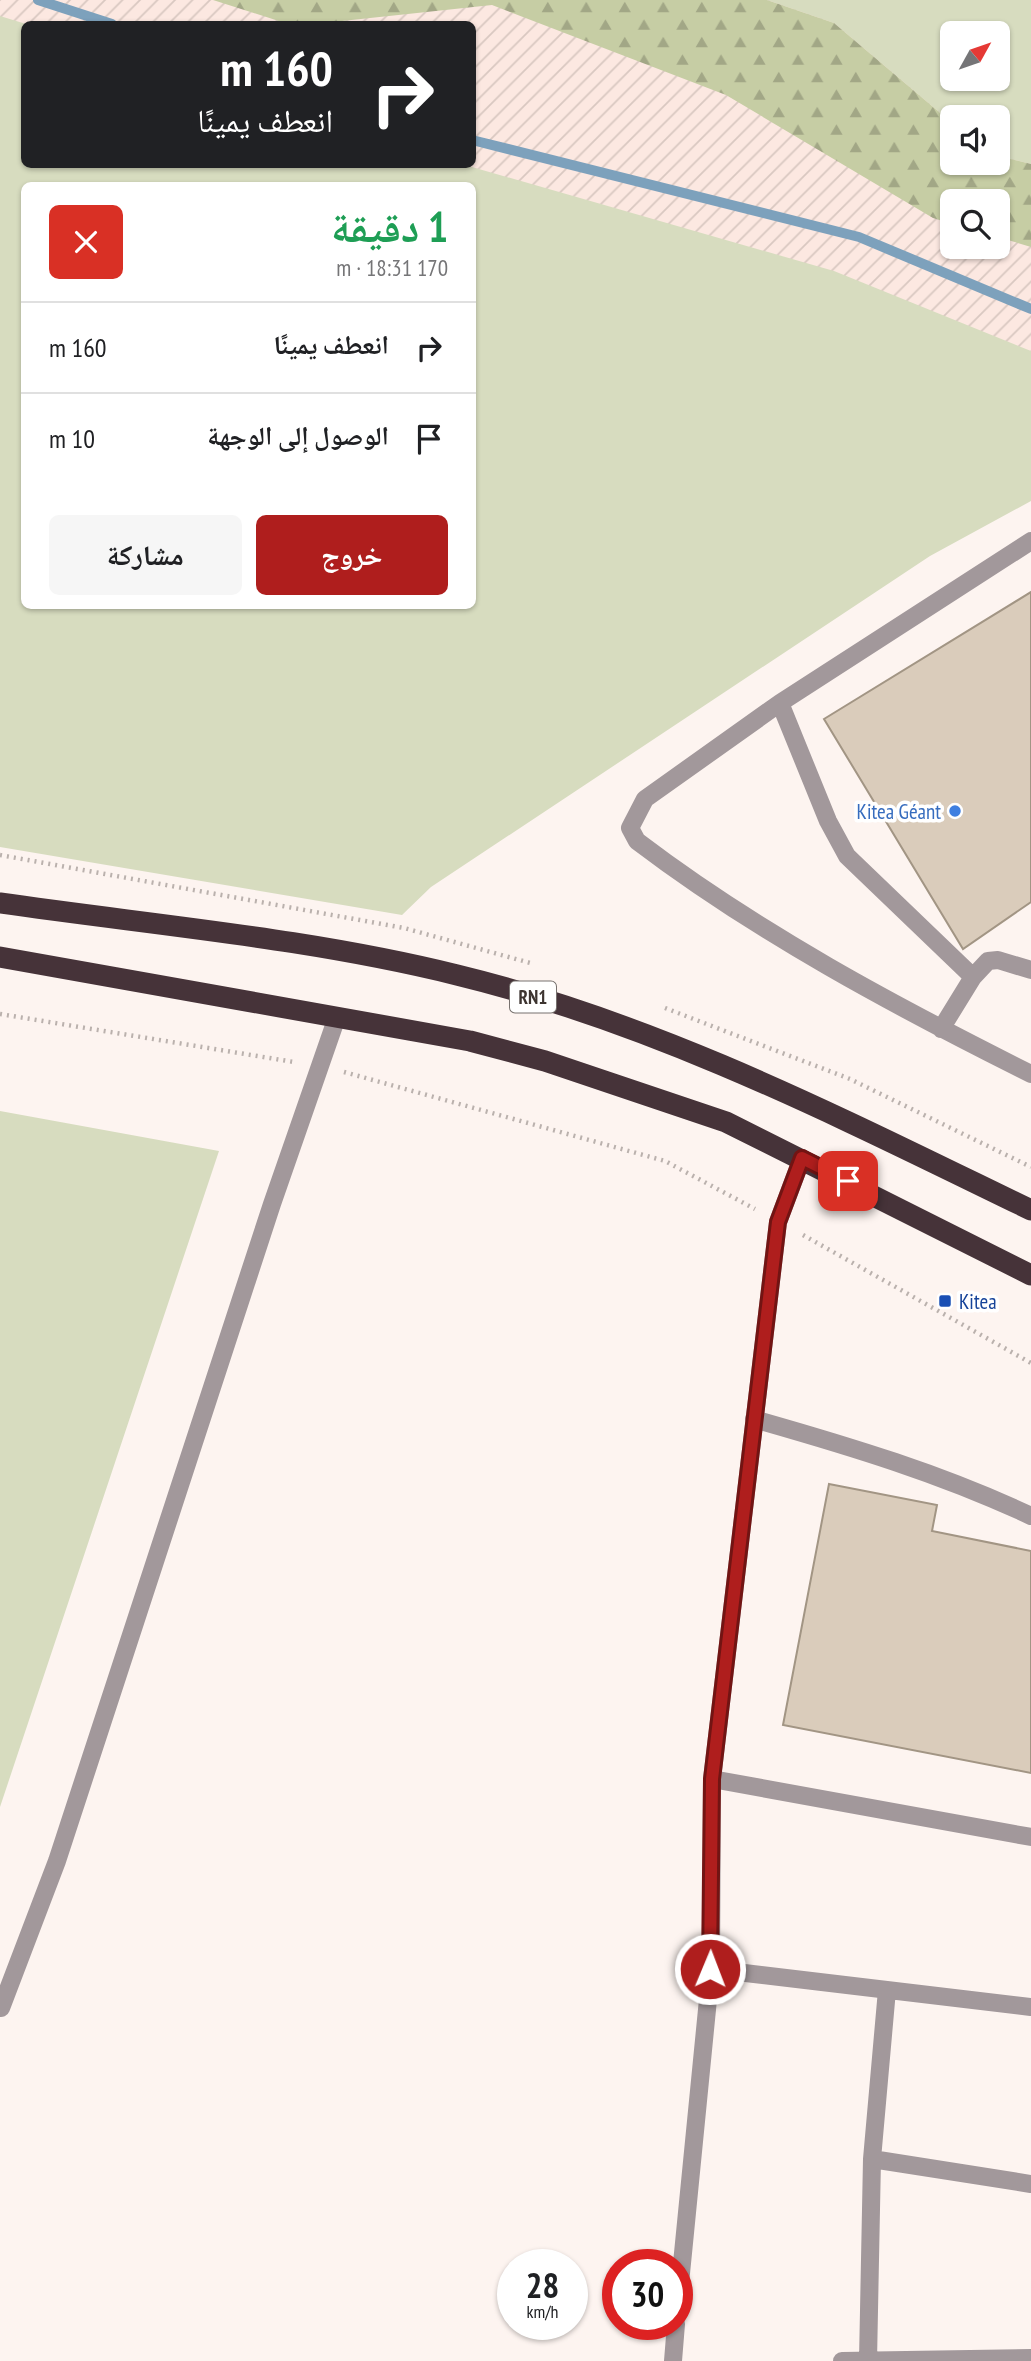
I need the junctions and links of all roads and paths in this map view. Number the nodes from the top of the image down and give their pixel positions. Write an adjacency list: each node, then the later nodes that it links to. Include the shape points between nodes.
1 (1031, 541): 2 (street)
2 (780, 703): 6 (street, via 847,856); 9 (street, via 645,799 630,828 636,841 738,914)
3 (0, 903): 13 (highway, RN1, via 278,941 457,975 541,999 769,1083)
4 (0, 957): 8 (highway)
5 (1031, 971): 6 (street, via 988,961)
6 (973, 977): 9 (street)
7 (0, 1014): 10 (path)
8 (337, 1017): 10 (street); 12 (highway, via 470,1041 545,1061 726,1122)
9 (942, 1029): 11 (street)
10 (320, 1067): 14 (path, via 378,1079 666,1161); 24 (street, via 57,1861)
11 (1031, 1074)
12 (802, 1158): 14 (street); 15 (highway)
13 (1031, 1210)
14 (778, 1222): 16 (path); 17 (street)
15 (1031, 1275)
16 (1031, 1363)
17 (754, 1419): 18 (street, via 888,1458); 19 (street)
18 (1031, 1516)
19 (712, 1779): 20 (street); 21 (street)
20 (1031, 1837)
21 (710, 1969): 22 (street); 27 (street)
22 (887, 1990): 23 (street); 25 (street)
23 (1031, 2007)
24 (1, 2008)
25 (872, 2159): 26 (street); 32 (street)
26 (1031, 2184)
27 (683, 2249)
28 (675, 2340): 30 (street)
29 (1031, 2358): 32 (street)
30 (673, 2361)
31 (842, 2361): 32 (street)
32 (868, 2361)

